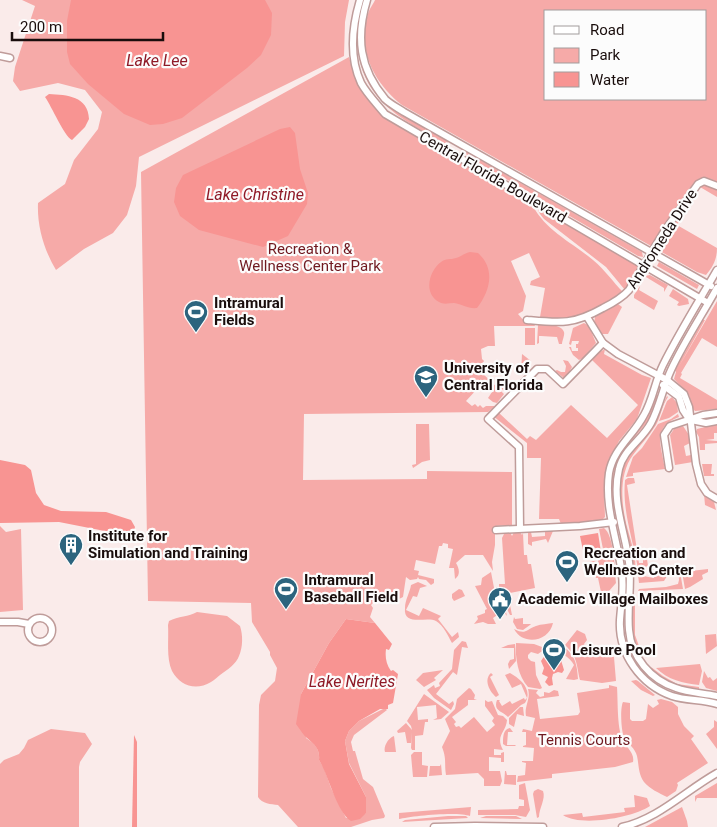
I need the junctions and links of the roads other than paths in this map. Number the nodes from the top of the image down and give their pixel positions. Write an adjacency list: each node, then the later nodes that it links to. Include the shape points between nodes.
1 (360, 0): 7 (street, Central Florida Boulevard, via 352,42 355,63 361,83 385,114)
2 (367, 0): 6 (street, Central Florida Boulevard, via 360,42 365,64 386,100)
3 (0, 56): 4 (street)
4 (10, 58)
5 (717, 186): 6 (street, Andromeda Drive, via 704,181 698,184)
6 (651, 253): 7 (street, Andromeda Drive); 9 (street, Central Florida Boulevard)
7 (644, 265): 11 (street, Central Florida Boulevard); 13 (street, Andromeda Drive, via 623,297)
8 (717, 270): 9 (street)
9 (708, 285): 10 (street, Central Florida Boulevard); 11 (street)
10 (716, 289): 12 (street)
11 (701, 298): 12 (street, Central Florida Boulevard); 16 (street)
12 (708, 302): 17 (street, via 670,370)
13 (587, 317): 14 (street, Andromeda Drive, via 570,322); 15 (street)
14 (527, 320)
15 (603, 343): 16 (street); 25 (street, via 563,384 547,368 537,368 488,419 519,446)
16 (658, 377): 17 (street); 24 (street, via 645,414 612,463 608,485)
17 (666, 384): 19 (street, via 679,397); 23 (street, via 655,415 626,453 619,468)
18 (717, 413): 19 (street)
19 (690, 420): 20 (street); 21 (street, via 675,423 664,435); 22 (street, via 701,484 706,493)
20 (717, 421)
21 (669, 468)
22 (717, 499)
23 (620, 521): 24 (street); 27 (street)
24 (612, 523): 25 (street); 28 (street, via 620,557)
25 (520, 528): 26 (street)
26 (496, 530)
27 (631, 587): 28 (street); 31 (street, via 629,633 638,657 655,678)
28 (622, 588): 33 (street, via 620,630 627,655 636,671 651,684)
29 (0, 622): 30 (street)
30 (30, 624)
31 (685, 691): 32 (street); 33 (street)
32 (717, 696)
33 (683, 699): 34 (street)
34 (717, 704)
35 (717, 773): 38 (street, via 652,816)
36 (434, 827): 37 (street)
37 (543, 827)
38 (622, 827)

